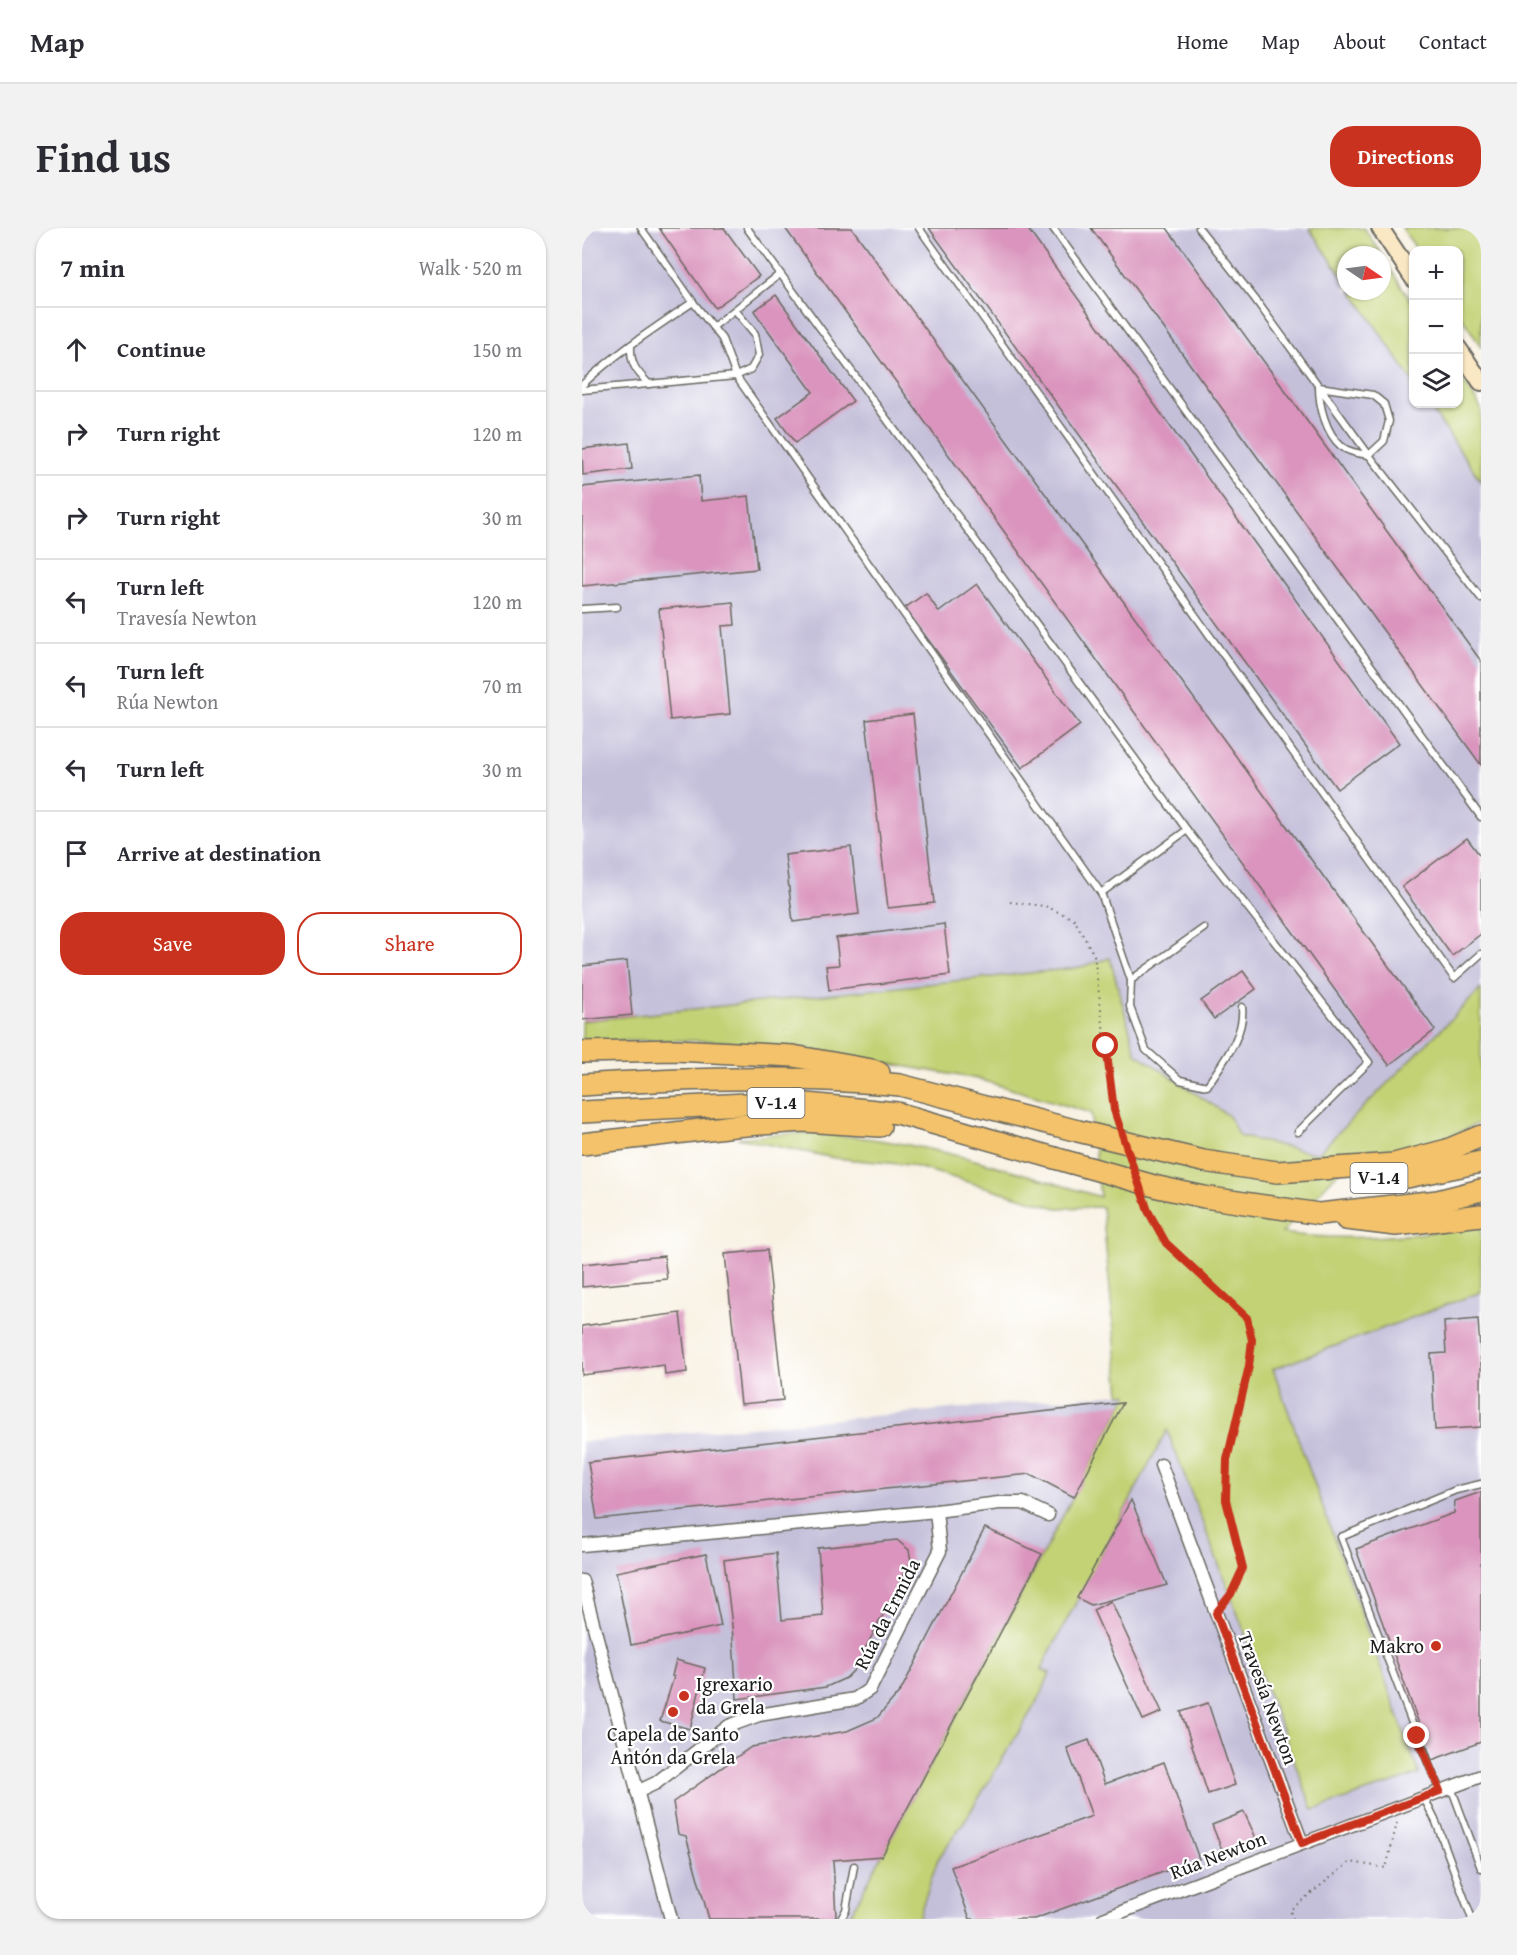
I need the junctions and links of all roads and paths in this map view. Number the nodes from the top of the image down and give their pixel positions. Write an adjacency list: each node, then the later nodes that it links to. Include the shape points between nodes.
1 (641, 228): 9 (lane)
2 (747, 228): 8 (lane)
3 (919, 228): 29 (lane, via 1454,978)
4 (1053, 228): 24 (lane)
5 (1199, 228): 18 (lane)
6 (1380, 228): 7 (main road)
7 (1409, 273)
8 (780, 274): 10 (lane); 25 (lane)
9 (693, 303): 11 (lane); 12 (lane)
10 (735, 310): 11 (lane); 14 (lane, via 755,334 759,355 751,369)
11 (713, 327): 14 (lane, via 722,339)
12 (632, 345): 16 (lane, via 630,359); 17 (lane)
13 (1462, 354): 15 (main road)
14 (736, 376): 16 (lane); 26 (lane)
15 (1481, 382)
16 (649, 384): 19 (lane)
17 (582, 385)
18 (1320, 387): 20 (lane); 20 (lane, via 1319,404 1341,446 1356,454); 20 (lane, via 1372,395 1384,404 1389,421 1383,441)
19 (582, 390)
20 (1369, 455): 21 (lane)
21 (1481, 598)
22 (617, 607): 23 (lane)
23 (582, 609)
24 (1481, 817)
25 (1187, 830): 26 (lane); 38 (lane, via 1369,1062)
26 (1101, 893): 30 (lane)
27 (1010, 902): 37 (path, via 1045,906 1074,919 1094,955 1114,1110)
28 (1204, 928): 30 (lane)
29 (1481, 954)
30 (1131, 980): 31 (lane, via 1130,1007 1146,1050 1180,1080 1207,1086 1237,1037)
31 (1242, 1007)
32 (582, 1052): 34 (highway, via 675,1050 793,1056 872,1070)
33 (582, 1085): 34 (highway, V-1.4, via 715,1078)
34 (900, 1085): 42 (highway, V-1.4, bridge, via 1203,1161)
35 (582, 1112): 36 (highway, V-1.4, via 787,1102 897,1113)
36 (968, 1132): 40 (highway, via 803,1121); 45 (highway, V-1.4, bridge, via 1158,1187)
37 (1121, 1132)
38 (1298, 1132)
39 (1481, 1136): 42 (highway, via 1394,1164)
40 (582, 1144)
41 (1481, 1162): 42 (highway, V-1.4, via 1407,1177 1346,1180)
42 (1277, 1172)
43 (1481, 1190): 45 (highway, V-1.4, via 1438,1201)
44 (1144, 1200): 53 (path, via 1166,1243 1247,1318 1252,1340 1227,1460 1226,1500 1243,1568 1231,1594)
45 (1319, 1214): 46 (highway, via 1396,1225)
46 (1481, 1215)
47 (1161, 1465): 53 (street, Travesía Newton)
48 (1481, 1484): 55 (lane, via 1456,1490 1341,1537 1417,1736)
49 (936, 1511): 50 (street, via 1023,1503); 51 (street); 56 (street, Rúa da Ermida, via 940,1551 870,1689 855,1699 759,1715 729,1726 656,1783)
50 (1048, 1515)
51 (582, 1545)
52 (582, 1581): 56 (street)
53 (1216, 1613): 59 (street, Travesía Newton)
54 (1481, 1776): 55 (street, Rúa Newton)
55 (1446, 1789): 57 (street, Rúa Newton); 61 (lane)
56 (637, 1792): 62 (street)
57 (1424, 1798): 59 (street, Rúa Newton); 66 (lane)
58 (1397, 1823): 65 (path, via 1386,1868 1350,1862 1290,1910)
59 (1302, 1843): 64 (street, Rúa Newton)
60 (854, 1866): 63 (lane)
61 (1481, 1868)
62 (671, 1919)
63 (841, 1919)
64 (1103, 1919)
65 (1293, 1919)
66 (1472, 1919)

